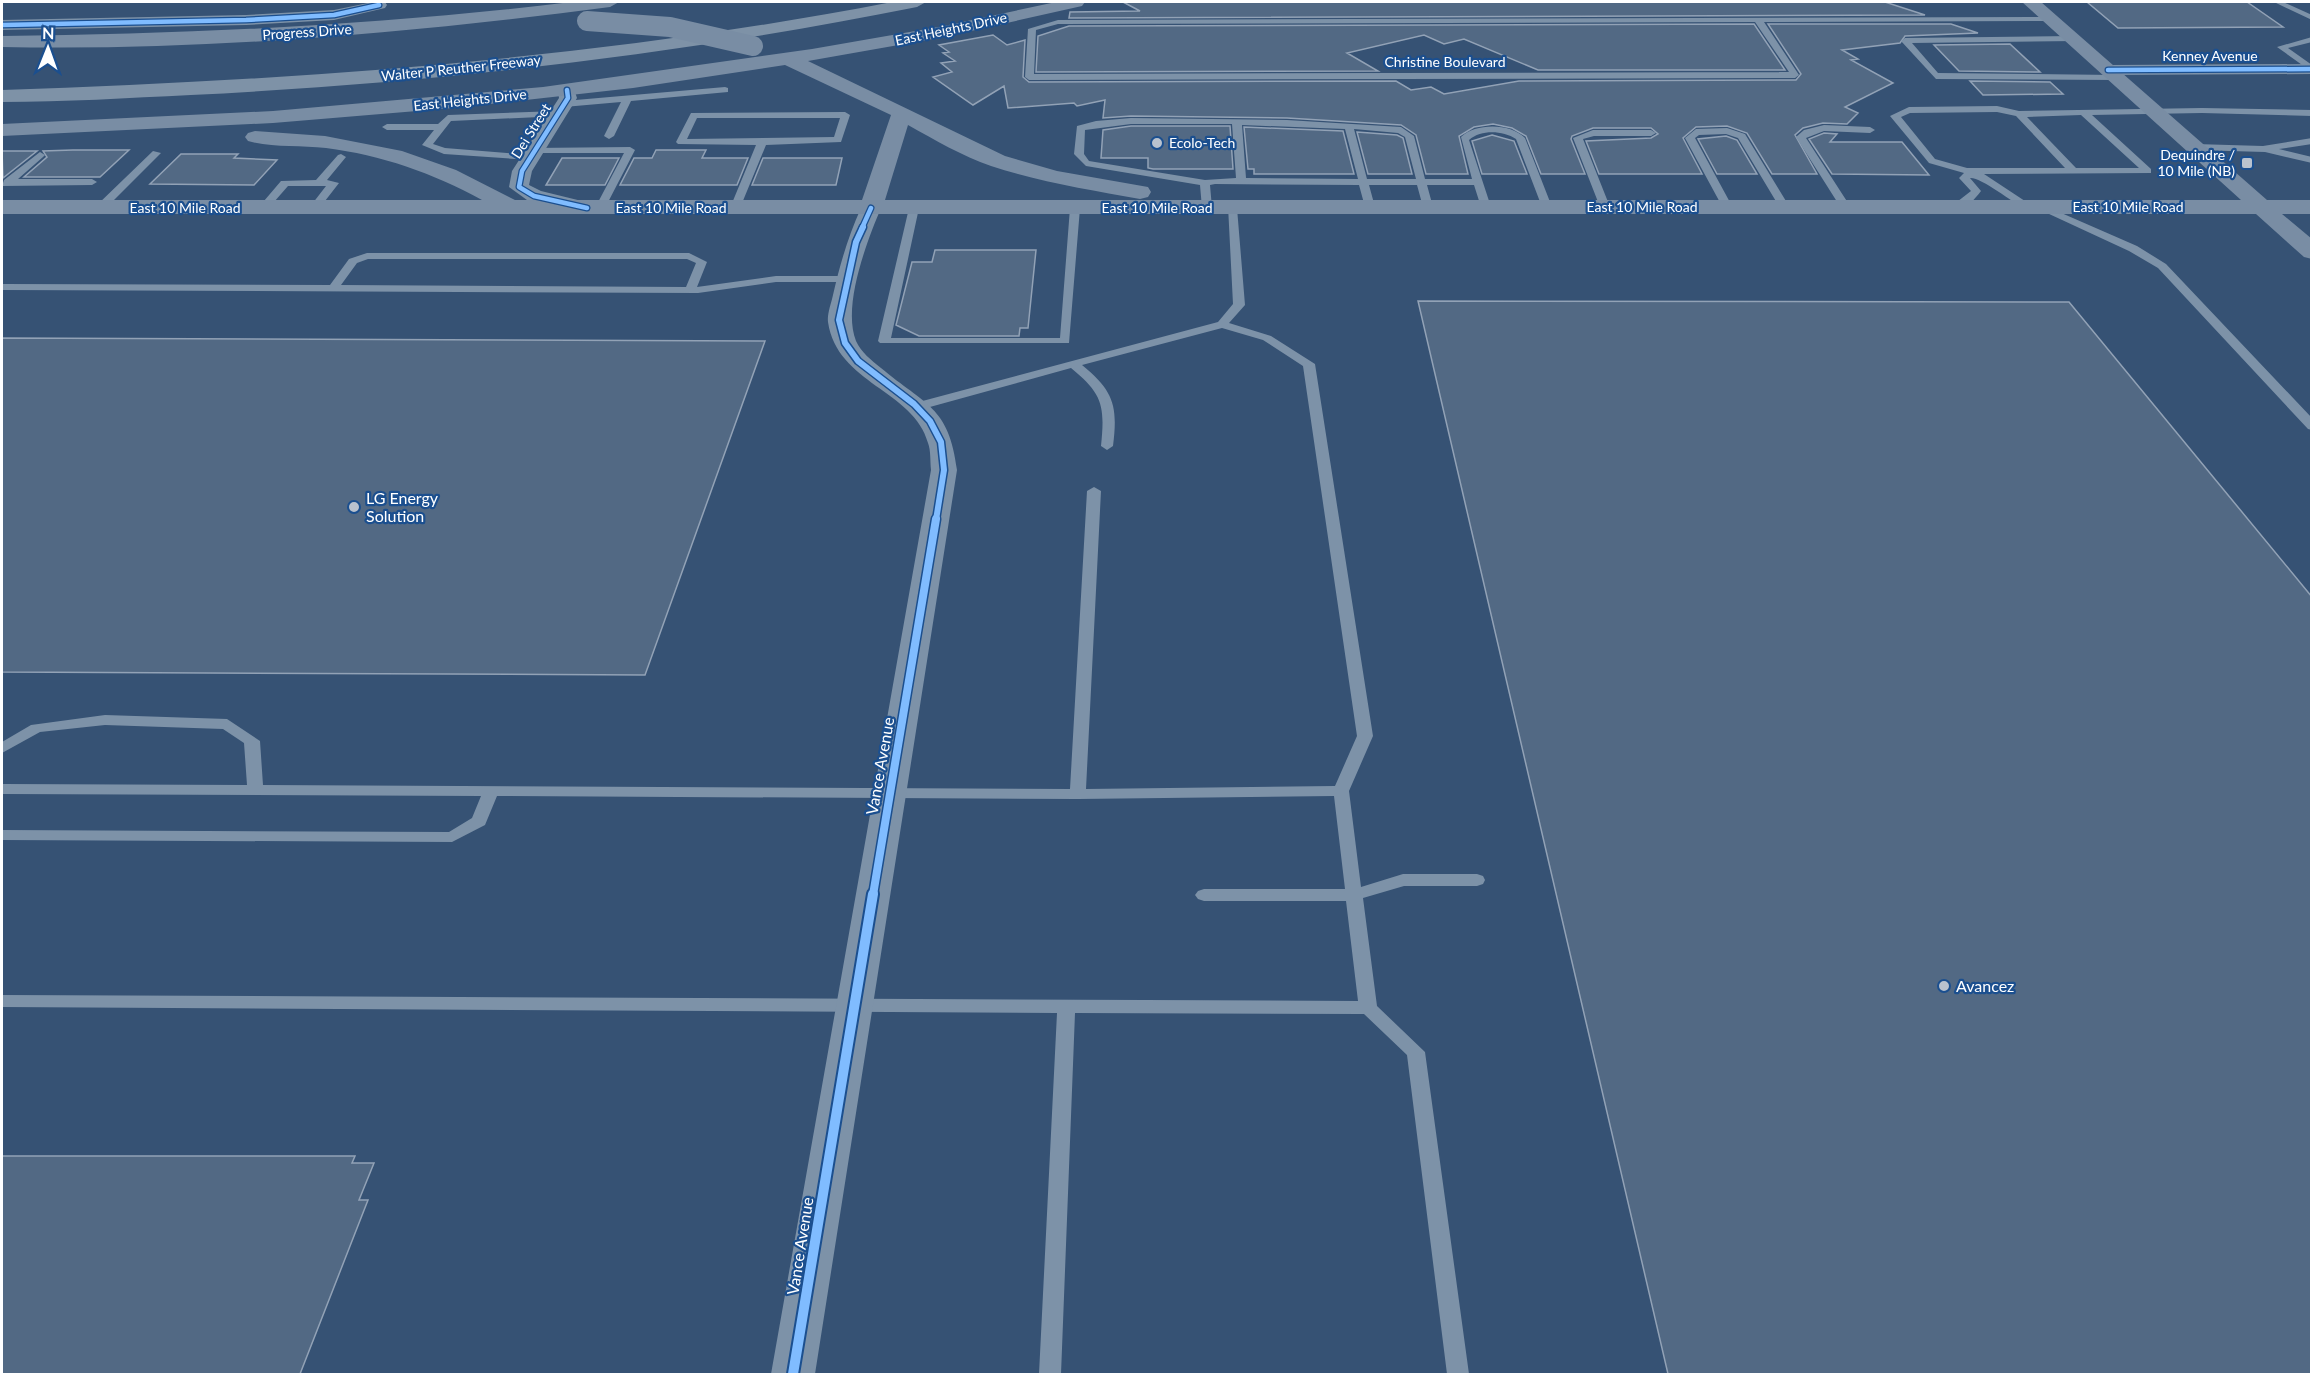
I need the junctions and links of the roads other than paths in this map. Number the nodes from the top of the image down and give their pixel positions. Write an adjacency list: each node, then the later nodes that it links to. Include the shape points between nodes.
1 (610, 2): 11 (main road, Progress Drive)
2 (917, 2): 21 (highway, Walter P Reuther Freeway, via 697,40 503,64 232,87)
3 (1076, 2): 17 (main road, East Heights Drive)
4 (2031, 2): 9 (main road)
5 (2278, 2): 8 (lane)
6 (379, 5): 12 (street, via 334,15 246,20)
7 (712, 18): 13 (highway)
8 (2312, 18)
9 (2051, 19): 10 (lane); 14 (main road)
10 (1758, 20): 10 (lane, Christine Boulevard, via 1795,75 1029,77 1032,30 1058,22)
11 (424, 24): 13 (main road); 16 (main road, Progress Drive, via 186,39)
12 (2, 25)
13 (583, 28): 17 (main road, bridge, via 670,27 753,45)
14 (2073, 39): 19 (main road); 19 (lane, via 1905,40 1936,76)
15 (2312, 39): 18 (lane, via 2281,47)
16 (2, 42)
17 (789, 59): 23 (main road, East Heights Drive); 26 (main road)
18 (2311, 69): 19 (street, Kenney Avenue)
19 (2112, 74): 24 (main road)
20 (725, 90): 22 (lane)
21 (2, 96)
22 (626, 100): 23 (lane); 40 (lane)
23 (563, 103): 31 (lane, via 459,115 448,118); 38 (main road, East Heights Drive); 55 (street, Dei Street)
24 (2154, 111): 25 (lane); 27 (lane); 47 (main road)
25 (2084, 112): 28 (lane); 36 (lane)
26 (902, 113): 68 (main road, via 966,148 1027,170 1101,186); 89 (main road)
27 (2312, 113)
28 (2019, 114): 33 (lane); 56 (lane, via 1997,109 1909,110 1895,116)
29 (1237, 122): 32 (lane); 61 (lane); 68 (lane, via 1099,121 1080,128 1079,154 1086,163)
30 (387, 127): 31 (lane)
31 (441, 127): 55 (lane, via 427,146 444,151)
32 (1349, 127): 62 (lane); 63 (lane, via 1407,132)
33 (2032, 128): 34 (lane); 44 (lane)
34 (2045, 128)
35 (2088, 128): 36 (lane)
36 (2101, 128): 43 (lane)
37 (1870, 130): 70 (lane, via 1821,129 1801,137)
38 (2, 132): 86 (main road, via 263,137 333,143 424,165)
39 (1651, 132): 77 (lane, via 1593,133 1578,138)
40 (609, 136)
41 (2059, 140): 44 (lane)
42 (2100, 140): 43 (lane)
43 (2115, 140): 52 (lane)
44 (2044, 141): 49 (lane)
45 (2312, 141): 48 (lane)
46 (762, 142): 46 (lane, via 838,140 845,115 694,116 681,142); 88 (lane)
47 (2195, 147): 48 (lane); 81 (main road)
48 (2264, 149): 58 (lane)
49 (2055, 152): 50 (lane); 59 (lane)
50 (2072, 152)
51 (2110, 152): 52 (lane)
52 (2127, 152): 59 (lane, via 2148,171)
53 (156, 153): 83 (lane)
54 (40, 154): 67 (lane)
55 (532, 154): 87 (street, Dei Street, via 522,171 519,187 534,196); 87 (lane, via 630,150)
56 (1929, 157): 59 (lane, via 1961,163 2046,162); 60 (lane)
57 (341, 158): 66 (lane)
58 (2312, 160)
59 (2068, 171): 60 (lane)
60 (1968, 172): 79 (lane, via 1964,178 1976,191); 80 (lane, via 1985,177 1999,190)
61 (1241, 180): 62 (lane); 68 (lane)
62 (1363, 181): 63 (lane); 73 (lane)
63 (1421, 181): 65 (lane); 74 (lane)
64 (92, 182): 67 (lane)
65 (1477, 182): 75 (lane); 76 (lane, via 1465,136 1482,131 1517,134)
66 (319, 183): 84 (lane, via 285,183); 85 (lane, via 334,183)
67 (4, 185)
68 (1206, 196): 72 (main road); 91 (main road, East 10 Mile Road); 92 (main road, East 10 Mile Road)
69 (1784, 206): 70 (main road, East 10 Mile Road); 78 (main road, East 10 Mile Road); 78 (lane, via 1742,136 1726,131 1696,132 1690,138)
70 (1845, 206): 79 (main road, East 10 Mile Road)
71 (2, 207): 83 (main road, East 10 Mile Road)
72 (1327, 207): 73 (main road, East 10 Mile Road); 92 (main road, East 10 Mile Road)
73 (1370, 207): 74 (main road, East 10 Mile Road)
74 (1428, 207): 75 (main road, East 10 Mile Road)
75 (1486, 207): 76 (main road, East 10 Mile Road)
76 (1547, 207): 77 (main road, East 10 Mile Road)
77 (1605, 207): 78 (main road, East 10 Mile Road)
78 (1727, 207)
79 (1957, 207): 80 (main road, East 10 Mile Road)
80 (2034, 207): 81 (main road, East 10 Mile Road); 101 (lane, via 2134,249 2162,266)
81 (2263, 207): 82 (main road, East 10 Mile Road); 93 (main road)
82 (2312, 207)
83 (100, 208): 84 (main road, East 10 Mile Road)
84 (263, 208): 85 (main road, East 10 Mile Road)
85 (314, 208): 86 (main road, East 10 Mile Road)
86 (513, 208): 87 (main road, East 10 Mile Road)
87 (594, 208): 88 (main road, East 10 Mile Road)
88 (735, 208): 89 (main road, East 10 Mile Road)
89 (871, 208): 90 (main road, East 10 Mile Road); 94 (street, Vance Avenue, via 862,224)
90 (914, 208): 91 (main road, East 10 Mile Road); 91 (lane, via 884,341 1065,341)
91 (1075, 208)
92 (1232, 208): 98 (lane, via 1239,305)
93 (2312, 252)
94 (848, 279): 97 (lane, via 776,279); 100 (street, Vance Avenue, via 838,320 844,344 853,358)
95 (2, 287): 96 (lane)
96 (333, 288): 97 (lane); 97 (lane, via 353,261 367,256 689,256 702,262)
97 (690, 290)
98 (1222, 324): 99 (lane); 108 (lane, via 1267,338 1309,364 1365,736)
99 (1073, 364): 100 (lane); 102 (lane, via 1098,383 1106,395 1111,415)
100 (919, 406): 109 (street, Vance Avenue, via 942,441 944,470)
101 (2312, 426)
102 (1107, 446)
103 (1094, 491): 110 (lane)
104 (2, 748): 106 (lane, via 36,728 174,720 227,724 252,741)
105 (2, 789): 106 (lane)
106 (255, 790): 107 (lane)
107 (491, 791): 109 (lane); 111 (lane, via 479,821 452,837)
108 (1341, 791): 110 (lane); 114 (lane)
109 (889, 793): 110 (lane); 116 (street, Vance Avenue)
110 (1078, 794)
111 (2, 835)
112 (1477, 880): 114 (lane, via 1403,880)
113 (1204, 895): 114 (lane)
114 (1355, 895): 117 (lane)
115 (2, 1001): 116 (lane)
116 (853, 1007): 118 (lane); 119 (street, Vance Avenue)
117 (1368, 1008): 118 (lane); 121 (lane, via 1416,1052)
118 (1066, 1009): 120 (lane)
119 (793, 1374)
120 (1050, 1374)
121 (1458, 1374)

